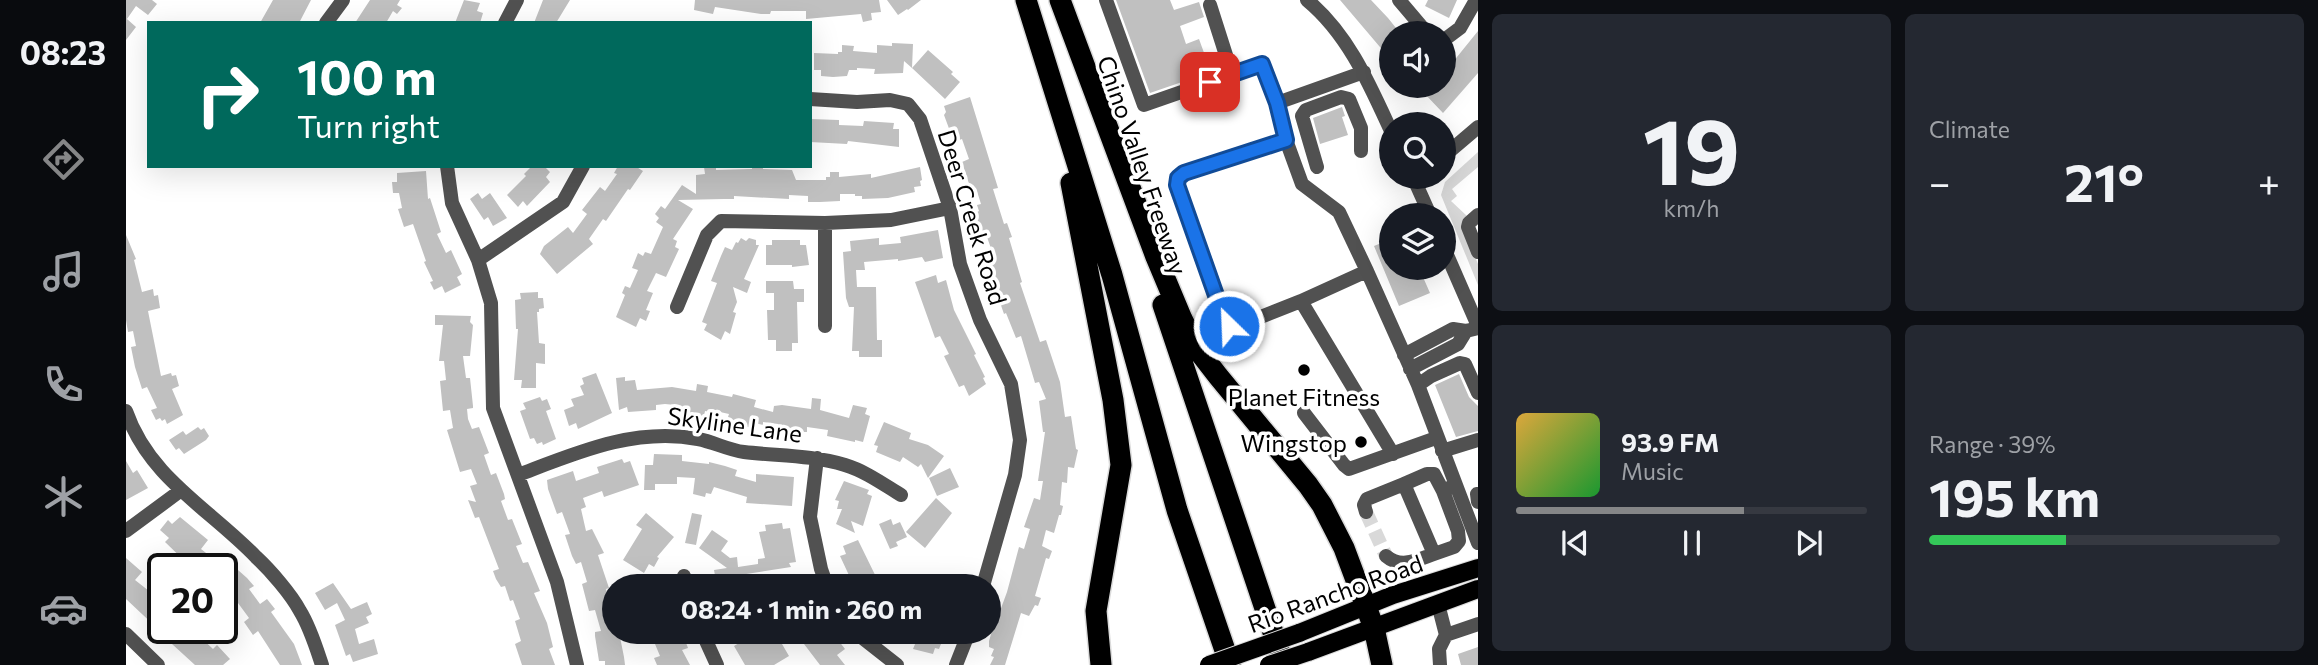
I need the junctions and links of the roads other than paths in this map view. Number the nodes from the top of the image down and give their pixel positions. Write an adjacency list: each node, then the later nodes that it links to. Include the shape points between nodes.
1 (343, 0): 10 (street)
2 (517, 0): 11 (street)
3 (1026, 0): 14 (highway)
4 (1060, 0): 63 (highway, via 1151,244 1197,349 1322,505); 81 (highway, Chino Valley Freeway)
5 (1106, 0): 16 (street, via 1144,105)
6 (1307, 0): 15 (street, via 1323,14)
7 (1399, 0): 12 (street)
8 (1476, 0): 13 (street)
9 (1213, 2): 16 (street)
10 (327, 21)
11 (506, 21)
12 (1417, 21)
13 (1456, 31)
14 (1049, 67): 52 (highway); 77 (highway, via 1121,465 1096,611)
15 (1364, 72): 18 (street); 19 (street)
16 (1232, 74): 18 (street, via 1262,64)
17 (812, 99): 27 (street, Deer Creek Road, via 908,104 920,119)
18 (1277, 103): 21 (street)
19 (1382, 112)
20 (1477, 129): 22 (street)
21 (1286, 140): 32 (street, via 1302,184 1339,212); 34 (street, via 1184,173 1177,185 1229,326)
22 (1456, 146)
23 (1361, 151): 24 (street, via 1361,128 1353,103 1341,97 1306,110 1302,116)
24 (1317, 166)
25 (447, 168): 31 (street, via 452,203)
26 (582, 168): 31 (street, via 563,202)
27 (950, 208): 29 (street, via 891,220); 60 (street, Deer Creek Road, via 960,264 1011,384 1020,440 1015,475)
28 (1478, 215): 30 (street, via 1468,225)
29 (825, 223): 35 (street, via 721,221 708,234); 36 (street)
30 (1478, 251)
31 (478, 260): 47 (street, via 491,303 493,408)
32 (1367, 271): 34 (street); 38 (street)
33 (1456, 280): 37 (street)
34 (1301, 301): 45 (street)
35 (677, 307)
36 (825, 326)
37 (1474, 329): 38 (street, via 1458,344)
38 (1407, 362): 39 (street)
39 (1418, 385): 40 (street, via 1460,363 1469,370); 44 (street)
40 (1478, 393)
41 (126, 411): 50 (street, via 150,458)
42 (1304, 413): 45 (street, via 1349,468)
43 (1478, 440): 44 (street)
44 (1439, 445): 45 (street); 49 (street)
45 (1393, 454)
46 (817, 458): 47 (street, Skyline Lane, via 741,452 698,439 655,435 600,444); 51 (street, Skyline Lane, via 846,465); 59 (street, via 810,517)
47 (518, 475): 73 (street, via 557,582)
48 (1404, 484): 49 (street, via 1434,474); 53 (street, via 1367,499); 56 (street)
49 (1449, 488): 55 (street); 56 (street, via 1459,541)
50 (180, 491): 54 (street); 72 (street, via 256,557 300,609)
51 (901, 495)
52 (1177, 510): 78 (highway); 79 (highway)
53 (1366, 512)
54 (126, 531)
55 (1478, 543)
56 (1434, 554): 57 (street, via 1404,564)
57 (1386, 556)
58 (1478, 568): 63 (main road, Rio Rancho Road)
59 (823, 574)
60 (986, 574)
61 (1478, 589): 62 (main road, Rio Rancho Road)
62 (1437, 604): 65 (main road, Rio Rancho Road); 67 (street)
63 (1365, 606): 65 (highway); 78 (main road, Rio Rancho Road, bridge)
64 (1478, 624): 67 (street)
65 (1374, 628): 80 (main road, Rio Rancho Road, bridge); 82 (highway)
66 (126, 634): 71 (street)
67 (1446, 635): 83 (street, via 1439,649)
68 (707, 644): 74 (street)
69 (870, 644): 75 (street)
70 (964, 644): 76 (street)
71 (158, 665)
72 (322, 665)
73 (577, 665)
74 (717, 665)
75 (897, 665)
76 (956, 665)
77 (1101, 665)
78 (1211, 665)
79 (1230, 665)
80 (1269, 665)
81 (1284, 665)
82 (1382, 665)
83 (1440, 665)

